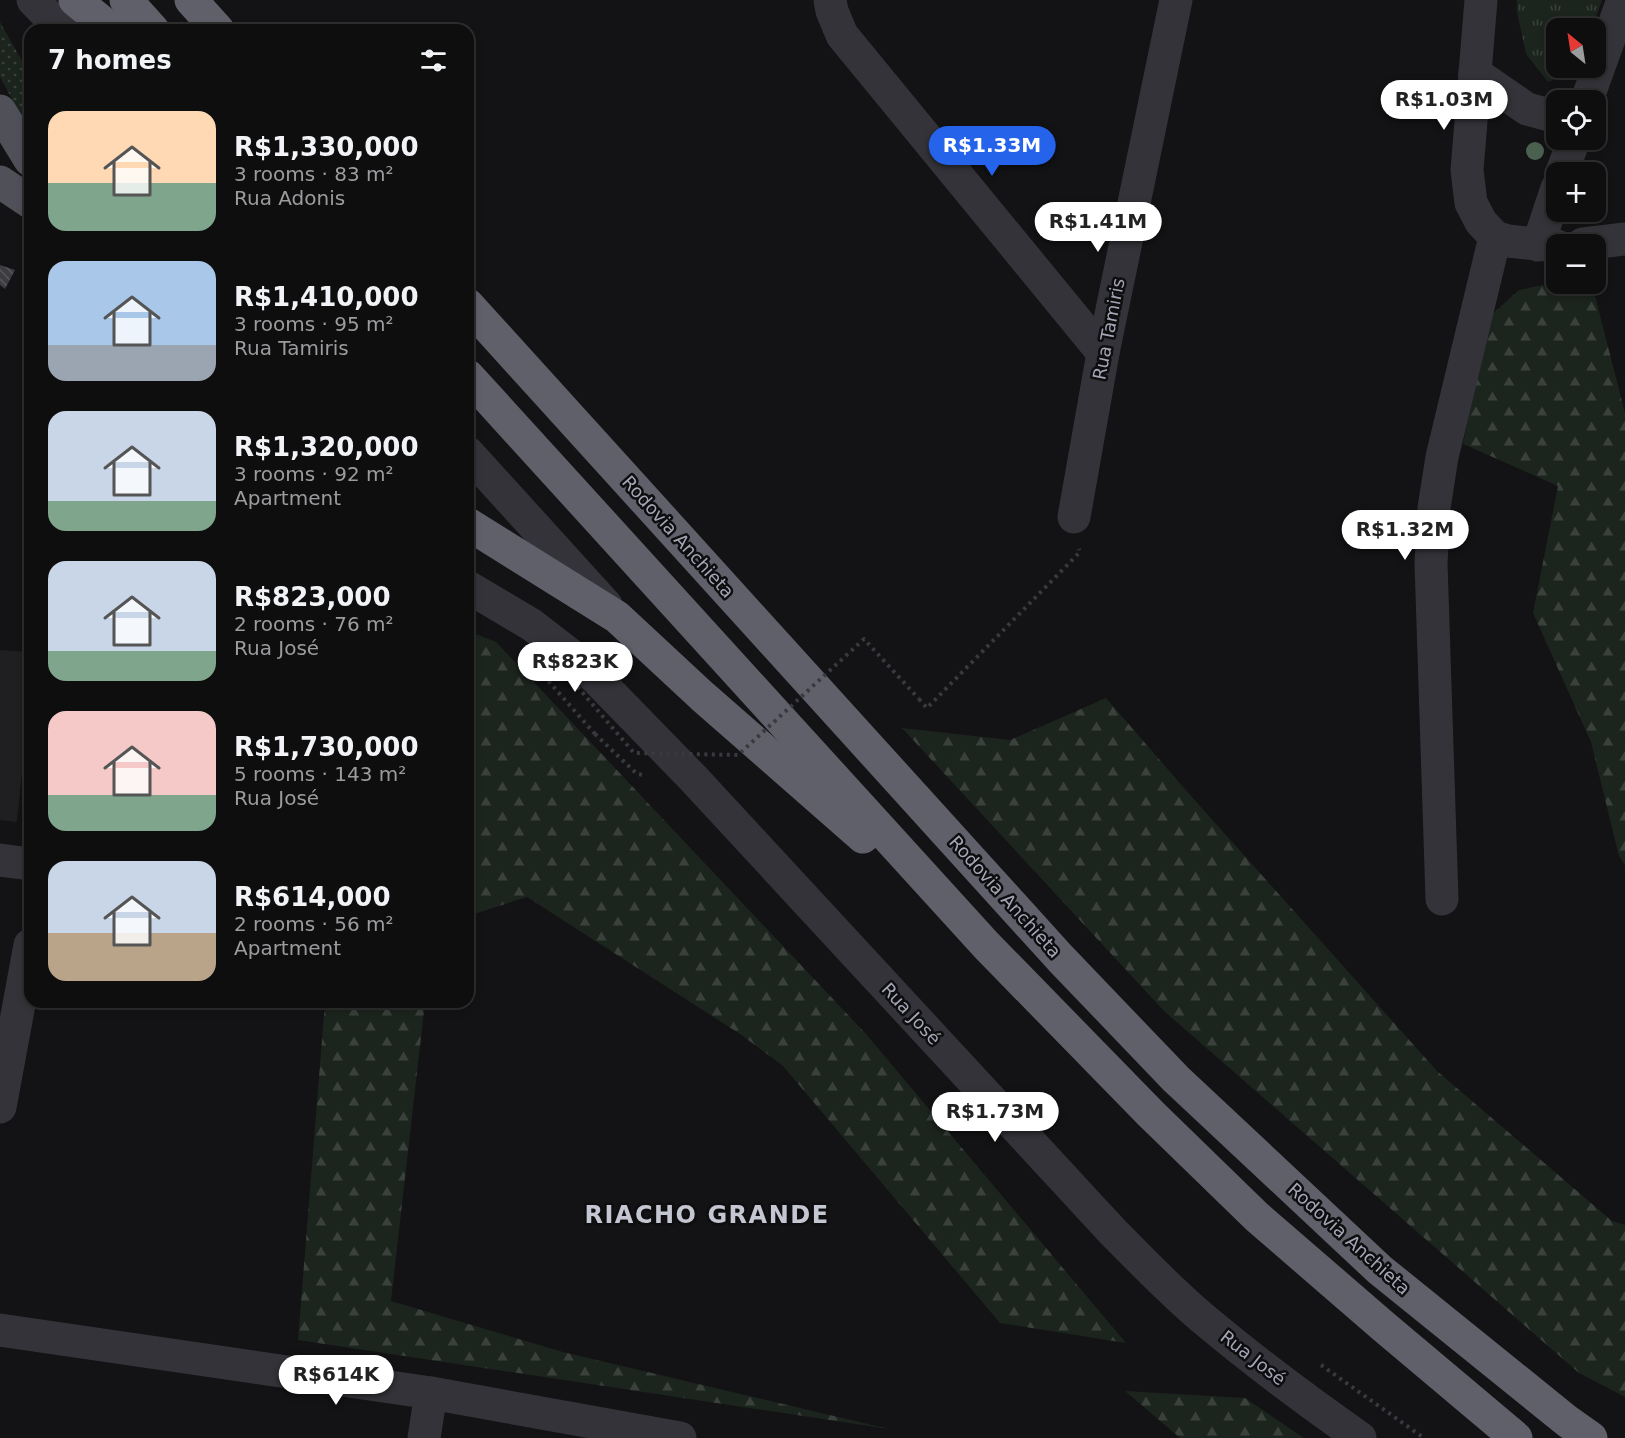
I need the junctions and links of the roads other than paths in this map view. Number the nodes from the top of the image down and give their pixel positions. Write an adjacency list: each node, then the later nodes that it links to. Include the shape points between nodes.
1 (33, 0): 10 (street)
2 (75, 0): 11 (highway)
3 (126, 0): 12 (highway)
4 (191, 0): 13 (highway)
5 (207, 0): 14 (highway)
6 (830, 0): 27 (street, via 842,35)
7 (1176, 0): 27 (street, Rua Tamiris)
8 (1481, 0): 15 (street)
9 (1623, 0): 16 (street)
10 (56, 24)
11 (105, 24)
12 (148, 24)
13 (213, 24)
14 (222, 24)
15 (1475, 73): 18 (street, via 1527,109); 22 (street, via 1467,170 1471,203 1481,222)
16 (1591, 90)
17 (0, 111): 19 (main road)
18 (1546, 114)
19 (24, 150)
20 (0, 182): 21 (main road)
21 (24, 198)
22 (1496, 237): 25 (street); 36 (street, via 1442,457 1434,508 1431,563)
23 (1625, 239): 24 (street)
24 (1606, 241)
25 (1546, 245)
26 (474, 312): 46 (highway, Rodovia Anchieta, via 1060,959 1176,1079 1380,1270)
27 (1103, 353): 30 (street, Rua Tamiris)
28 (474, 383): 37 (highway)
29 (474, 460): 33 (street)
30 (1074, 517)
31 (474, 528): 33 (highway)
32 (474, 591): 44 (street, Rua José, via 532,625 581,663 1159,1278 1205,1320)
33 (617, 616): 37 (highway, via 702,696)
34 (0, 860): 35 (street)
35 (24, 863)
36 (1442, 899)
37 (986, 945): 45 (highway, via 1257,1217)
38 (24, 977): 39 (street)
39 (0, 1107)
40 (0, 1330): 41 (street)
41 (430, 1393): 42 (street); 43 (street)
42 (424, 1438)
43 (680, 1438)
44 (1360, 1438)
45 (1516, 1438)
46 (1591, 1438)

